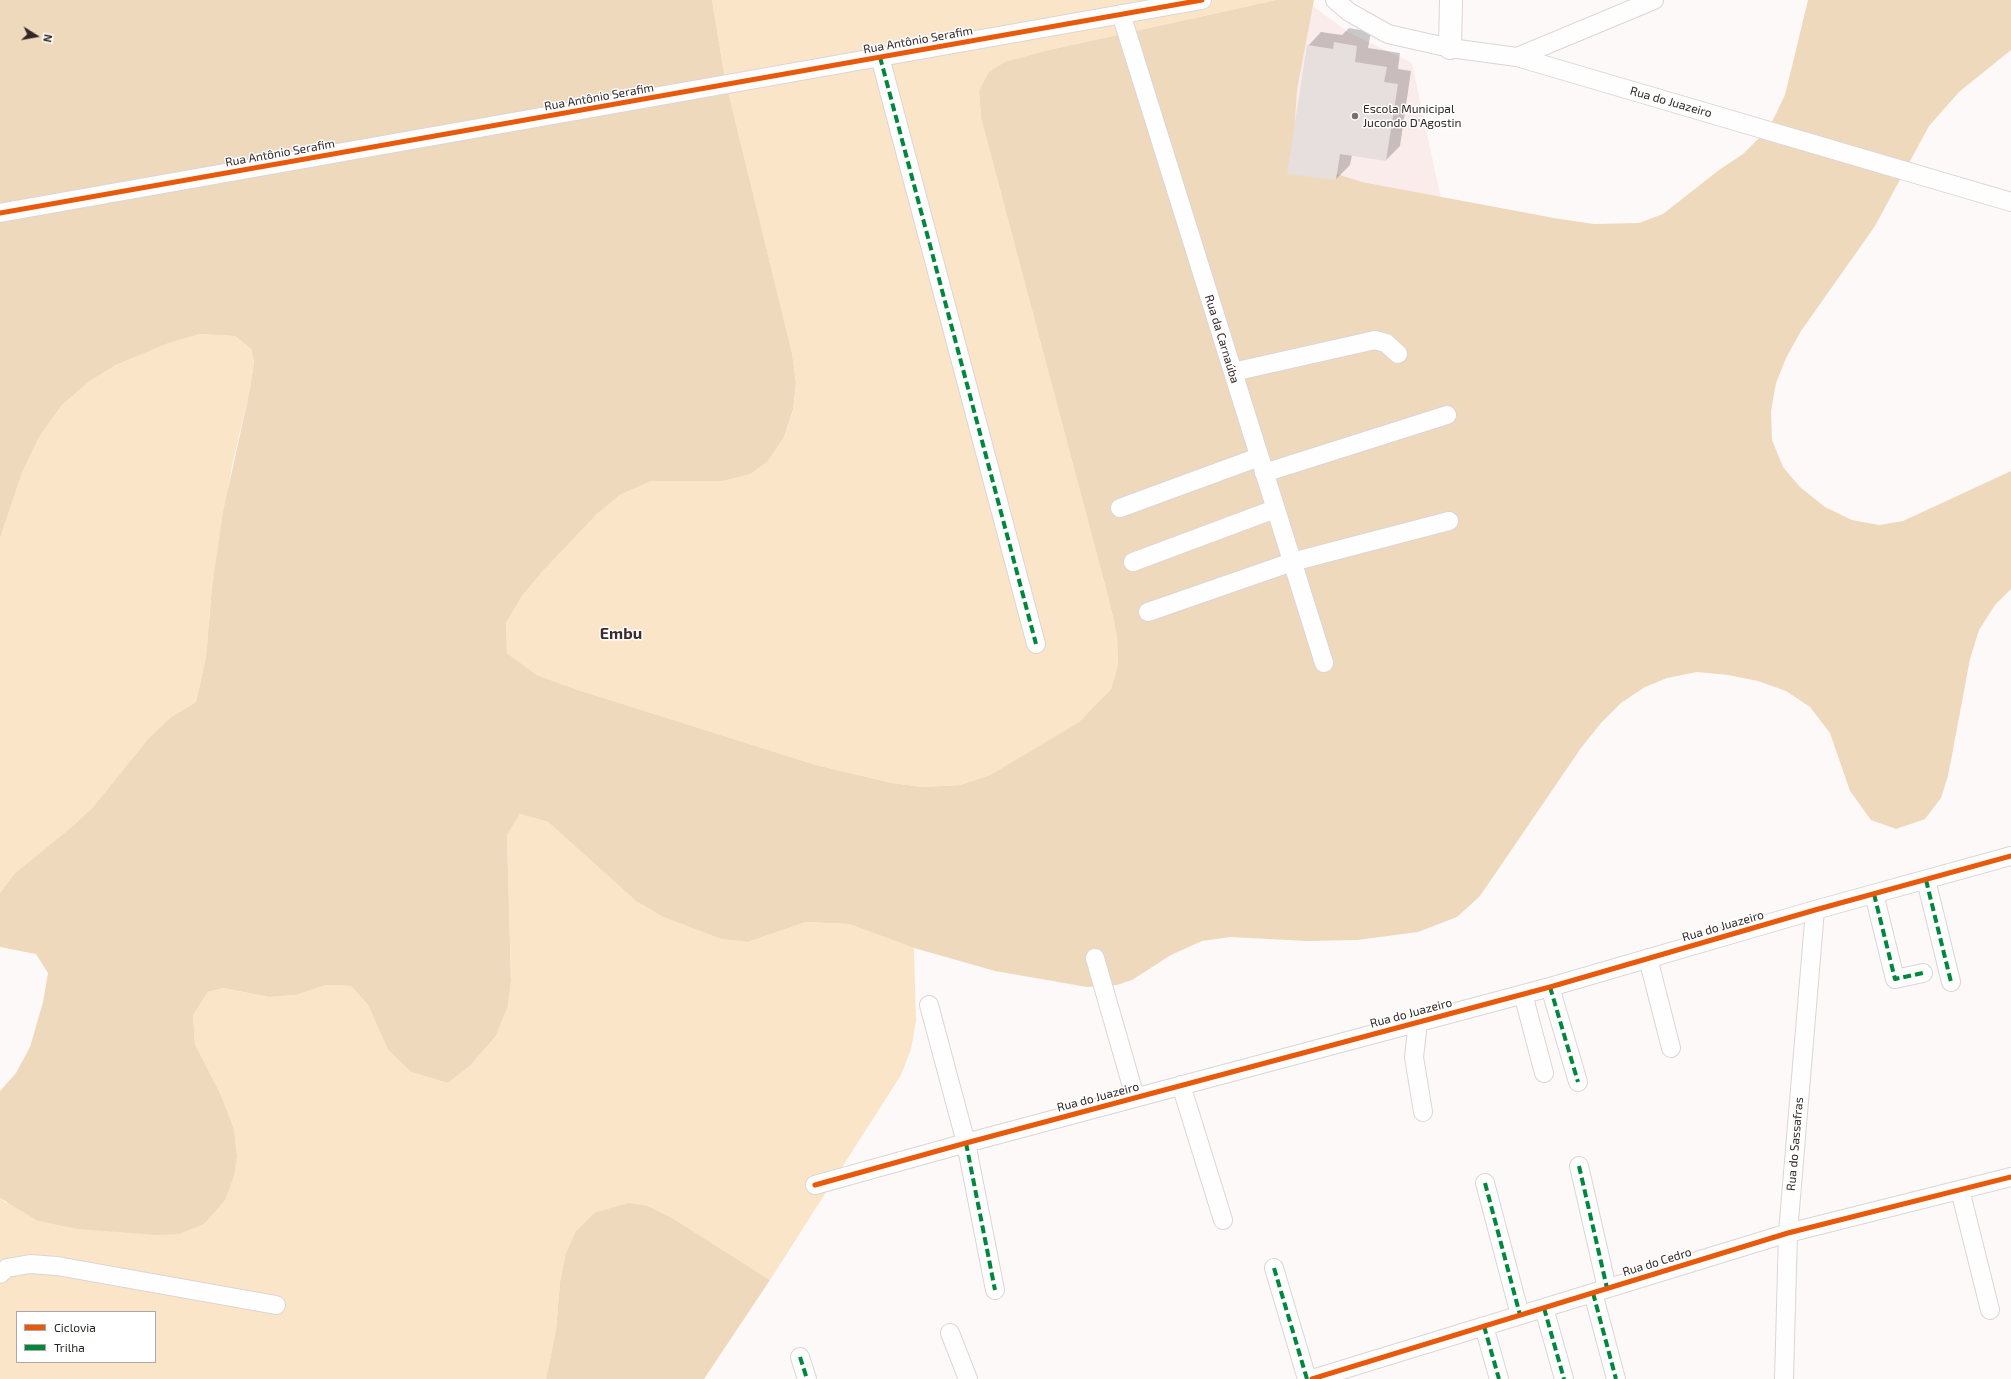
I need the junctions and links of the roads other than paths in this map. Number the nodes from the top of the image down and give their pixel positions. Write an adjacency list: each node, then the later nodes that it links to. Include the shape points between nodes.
1 (1202, 0): 5 (street, Rua Antônio Serafim)
2 (1335, 0): 6 (street, Rua do Juazeiro, via 1349,12 1388,34)
3 (1451, 0): 6 (street)
4 (1654, 0): 8 (street)
5 (1121, 14): 7 (street, Rua Antônio Serafim); 12 (street, Rua da Carnaúba)
6 (1450, 48): 8 (street, Rua do Juazeiro)
7 (880, 57): 10 (street, Rua Antônio Serafim); 21 (street)
8 (1517, 57): 9 (street, Rua do Juazeiro)
9 (2011, 202)
10 (0, 213)
11 (1398, 354): 12 (street, via 1386,343 1375,340)
12 (1233, 372): 14 (street, Rua da Carnaúba)
13 (1447, 415): 14 (street)
14 (1262, 465): 15 (street); 16 (street, Rua da Carnaúba)
15 (1120, 508)
16 (1276, 509): 18 (street); 19 (street, Rua da Carnaúba)
17 (1448, 521): 19 (street)
18 (1133, 562)
19 (1292, 562): 20 (street); 22 (street, Rua da Carnaúba)
20 (1148, 612)
21 (1036, 644)
22 (1324, 663)
23 (2011, 856): 24 (street, Rua do Juazeiro)
24 (1926, 880): 25 (street, Rua do Juazeiro); 30 (street)
25 (1874, 894): 26 (street, Rua do Juazeiro); 29 (street, via 1895,979)
26 (1815, 910): 28 (street, Rua do Juazeiro); 48 (street, Rua do Sassafras)
27 (1095, 958): 39 (street)
28 (1648, 958): 31 (street, Rua do Juazeiro); 35 (street)
29 (1923, 973)
30 (1951, 982)
31 (1550, 987): 32 (street, Rua do Juazeiro); 37 (street)
32 (1523, 994): 34 (street, Rua do Juazeiro); 36 (street)
33 (929, 1005): 41 (street)
34 (1418, 1022): 38 (street, Rua do Juazeiro); 40 (street, via 1414,1057)
35 (1671, 1048)
36 (1544, 1073)
37 (1578, 1082)
38 (1181, 1085): 39 (street, Rua do Juazeiro); 47 (street)
39 (1135, 1097): 41 (street, Rua do Juazeiro)
40 (1423, 1112)
41 (966, 1143): 45 (street, Rua do Juazeiro); 51 (street)
42 (1579, 1166): 52 (street)
43 (2011, 1177): 46 (street, Rua do Cedro)
44 (1485, 1184): 56 (street)
45 (815, 1185)
46 (1960, 1190): 48 (street, Rua do Cedro); 55 (street)
47 (1223, 1220)
48 (1788, 1232): 52 (street, Rua do Cedro); 67 (street, Rua do Sassafras)
49 (1274, 1268): 62 (street)
50 (0, 1274): 53 (street, via 7,1268 30,1264 57,1266)
51 (996, 1290)
52 (1600, 1291): 54 (street, Rua do Cedro); 66 (street)
53 (276, 1305)
54 (1544, 1308): 56 (street, Rua do Cedro); 65 (street)
55 (1990, 1310)
56 (1520, 1315): 57 (street, Rua do Cedro)
57 (1484, 1326): 63 (street, Rua do Cedro); 64 (street)
58 (950, 1333): 61 (street)
59 (800, 1357): 60 (street)
60 (807, 1379)
61 (968, 1379)
62 (1307, 1379)
63 (1312, 1379)
64 (1499, 1379)
65 (1564, 1379)
66 (1616, 1379)
67 (1784, 1379)

